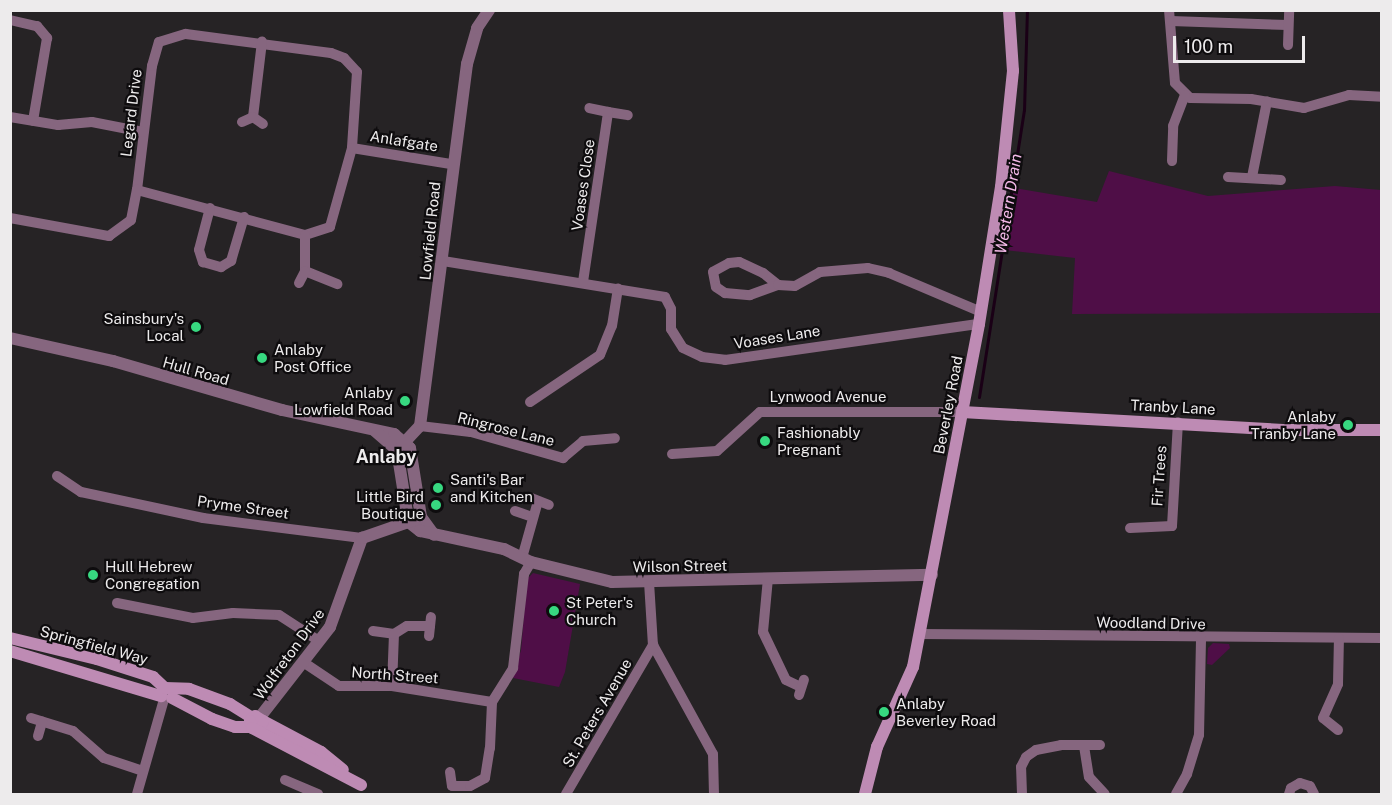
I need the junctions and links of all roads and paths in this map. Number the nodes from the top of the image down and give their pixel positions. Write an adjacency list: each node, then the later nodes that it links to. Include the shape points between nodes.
1 (489, 10): 21 (street, Lowfield Road, via 471,46)
2 (1009, 10): 37 (main road, Beverley Road, via 1013,71 1001,187)
3 (1289, 10): 6 (street)
4 (1170, 16): 6 (street); 9 (street, via 1176,83)
5 (10, 20): 16 (street, via 37,26 47,38)
6 (1288, 26): 8 (street)
7 (262, 42): 17 (street, via 258,120); 18 (street, Legard Drive, via 182,33 159,42); 19 (street, Legard Drive, via 331,53 344,58 357,72)
8 (1288, 45)
9 (1185, 95): 11 (street, via 1211,101); 20 (street, via 1173,126)
10 (1382, 97): 11 (street, via 1349,95 1311,108)
11 (1267, 101): 23 (street)
12 (589, 108): 13 (street)
13 (608, 112): 14 (street); 32 (street, Voases Close)
14 (628, 115)
15 (10, 117): 16 (street)
16 (33, 121): 18 (street, via 58,125 92,122)
17 (242, 122)
18 (143, 132): 25 (street, Legard Drive)
19 (352, 148): 21 (street, Anlafgate); 29 (street, Legard Drive, via 330,227)
20 (1172, 161)
21 (451, 164): 30 (street, Lowfield Road)
22 (1228, 177): 23 (street)
23 (1252, 177): 24 (street)
24 (1281, 180)
25 (137, 190): 26 (street); 27 (street, Legard Drive, via 131,220 109,236)
26 (210, 208): 28 (street); 28 (street, via 199,250 200,260 212,265 226,267 231,261)
27 (10, 218)
28 (244, 218): 29 (street)
29 (305, 235): 31 (street)
30 (443, 261): 32 (street, Voases Lane); 42 (street, Lowfield Road)
31 (305, 271): 33 (street); 34 (street)
32 (583, 282): 36 (street, Voases Lane)
33 (299, 283)
34 (337, 284)
35 (778, 285): 35 (street, via 750,295 725,293 716,287 713,272 729,262 739,262); 37 (street, via 795,286 820,272 868,268 889,273)
36 (618, 288): 37 (street, Voases Lane, via 665,297 671,309 671,329 683,348 702,357 725,360); 39 (street, via 612,326 600,355)
37 (979, 317): 40 (main road, Beverley Road)
38 (10, 338): 45 (street, Hull Road, via 113,361 275,408 394,434)
39 (534, 397)
40 (962, 412): 41 (main road, Tranby Lane); 46 (street, Lynwood Avenue, via 760,412 717,451); 55 (main road, Beverley Road)
41 (1178, 422): 43 (main road, Tranby Lane, via 1288,430); 52 (street, Fir Trees, via 1172,526)
42 (420, 426): 44 (street, Ringrose Lane, via 471,432 563,458 583,441); 45 (street)
43 (1382, 430)
44 (615, 438)
45 (402, 446): 51 (street, Wilson Street, via 414,460)
46 (672, 453)
47 (57, 476): 53 (street, Pryme Street, via 81,492 121,497 203,518)
48 (539, 501): 50 (street)
49 (515, 511): 50 (street)
50 (532, 517): 54 (street, via 534,528)
51 (416, 520): 53 (street); 54 (street, Wilson Street, via 435,536 504,549)
52 (1130, 528)
53 (362, 538): 67 (street, Wolfreton Drive, via 335,617)
54 (527, 560): 57 (street, Wilson Street, via 612,582); 74 (street, via 513,668)
55 (932, 575): 56 (street, Wilson Street); 62 (main road, Beverley Road)
56 (768, 578): 57 (street, Wilson Street); 72 (street, via 763,632 786,680)
57 (649, 582): 68 (street)
58 (117, 603): 67 (street, via 193,618 233,613 279,615)
59 (430, 626): 61 (street, via 407,626)
60 (373, 632): 61 (street)
61 (394, 634): 71 (street)
62 (920, 634): 64 (street, Woodland Drive); 89 (main road, Beverley Road, via 913,667 877,747)
63 (10, 638): 73 (main road, Springfield Way, via 153,677)
64 (1201, 638): 65 (street, Woodland Drive); 91 (street, via 1199,735)
65 (1339, 638): 66 (street, Woodland Drive); 76 (street, via 1338,684 1323,718)
66 (1382, 638)
67 (320, 641): 70 (street, Wolfreton Drive)
68 (653, 645): 87 (street, St. Peters Avenue); 88 (street, via 713,754)
69 (10, 651): 73 (main road, Springfield Way)
70 (303, 662): 71 (street, North Street, via 339,686); 75 (street, Wolfreton Drive)
71 (392, 686): 74 (street, North Street)
72 (800, 687)
73 (167, 694): 75 (main road, Springfield Way, via 212,719 236,727); 75 (main road, Springfield Way, via 189,689 230,704); 80 (street)
74 (492, 702): 81 (street, via 484,778 470,786 452,786)
75 (257, 722): 86 (main road, Springfield Way, via 361,785)
76 (1338, 730)
77 (38, 736): 80 (street, via 37,720 73,731 104,758)
78 (1100, 745): 79 (street)
79 (1084, 746): 83 (street, via 1060,745 1026,757); 90 (street, via 1089,777)
80 (143, 771): 84 (street)
81 (450, 772)
82 (285, 780): 85 (street)
83 (1019, 794)
84 (137, 795)
85 (318, 795)
86 (371, 795)
87 (566, 795)
88 (714, 795)
89 (865, 795)
90 (1105, 795)
91 (1176, 795)
92 (1289, 795): 93 (street, via 1291,788 1300,783 1310,786)
93 (1314, 795)

